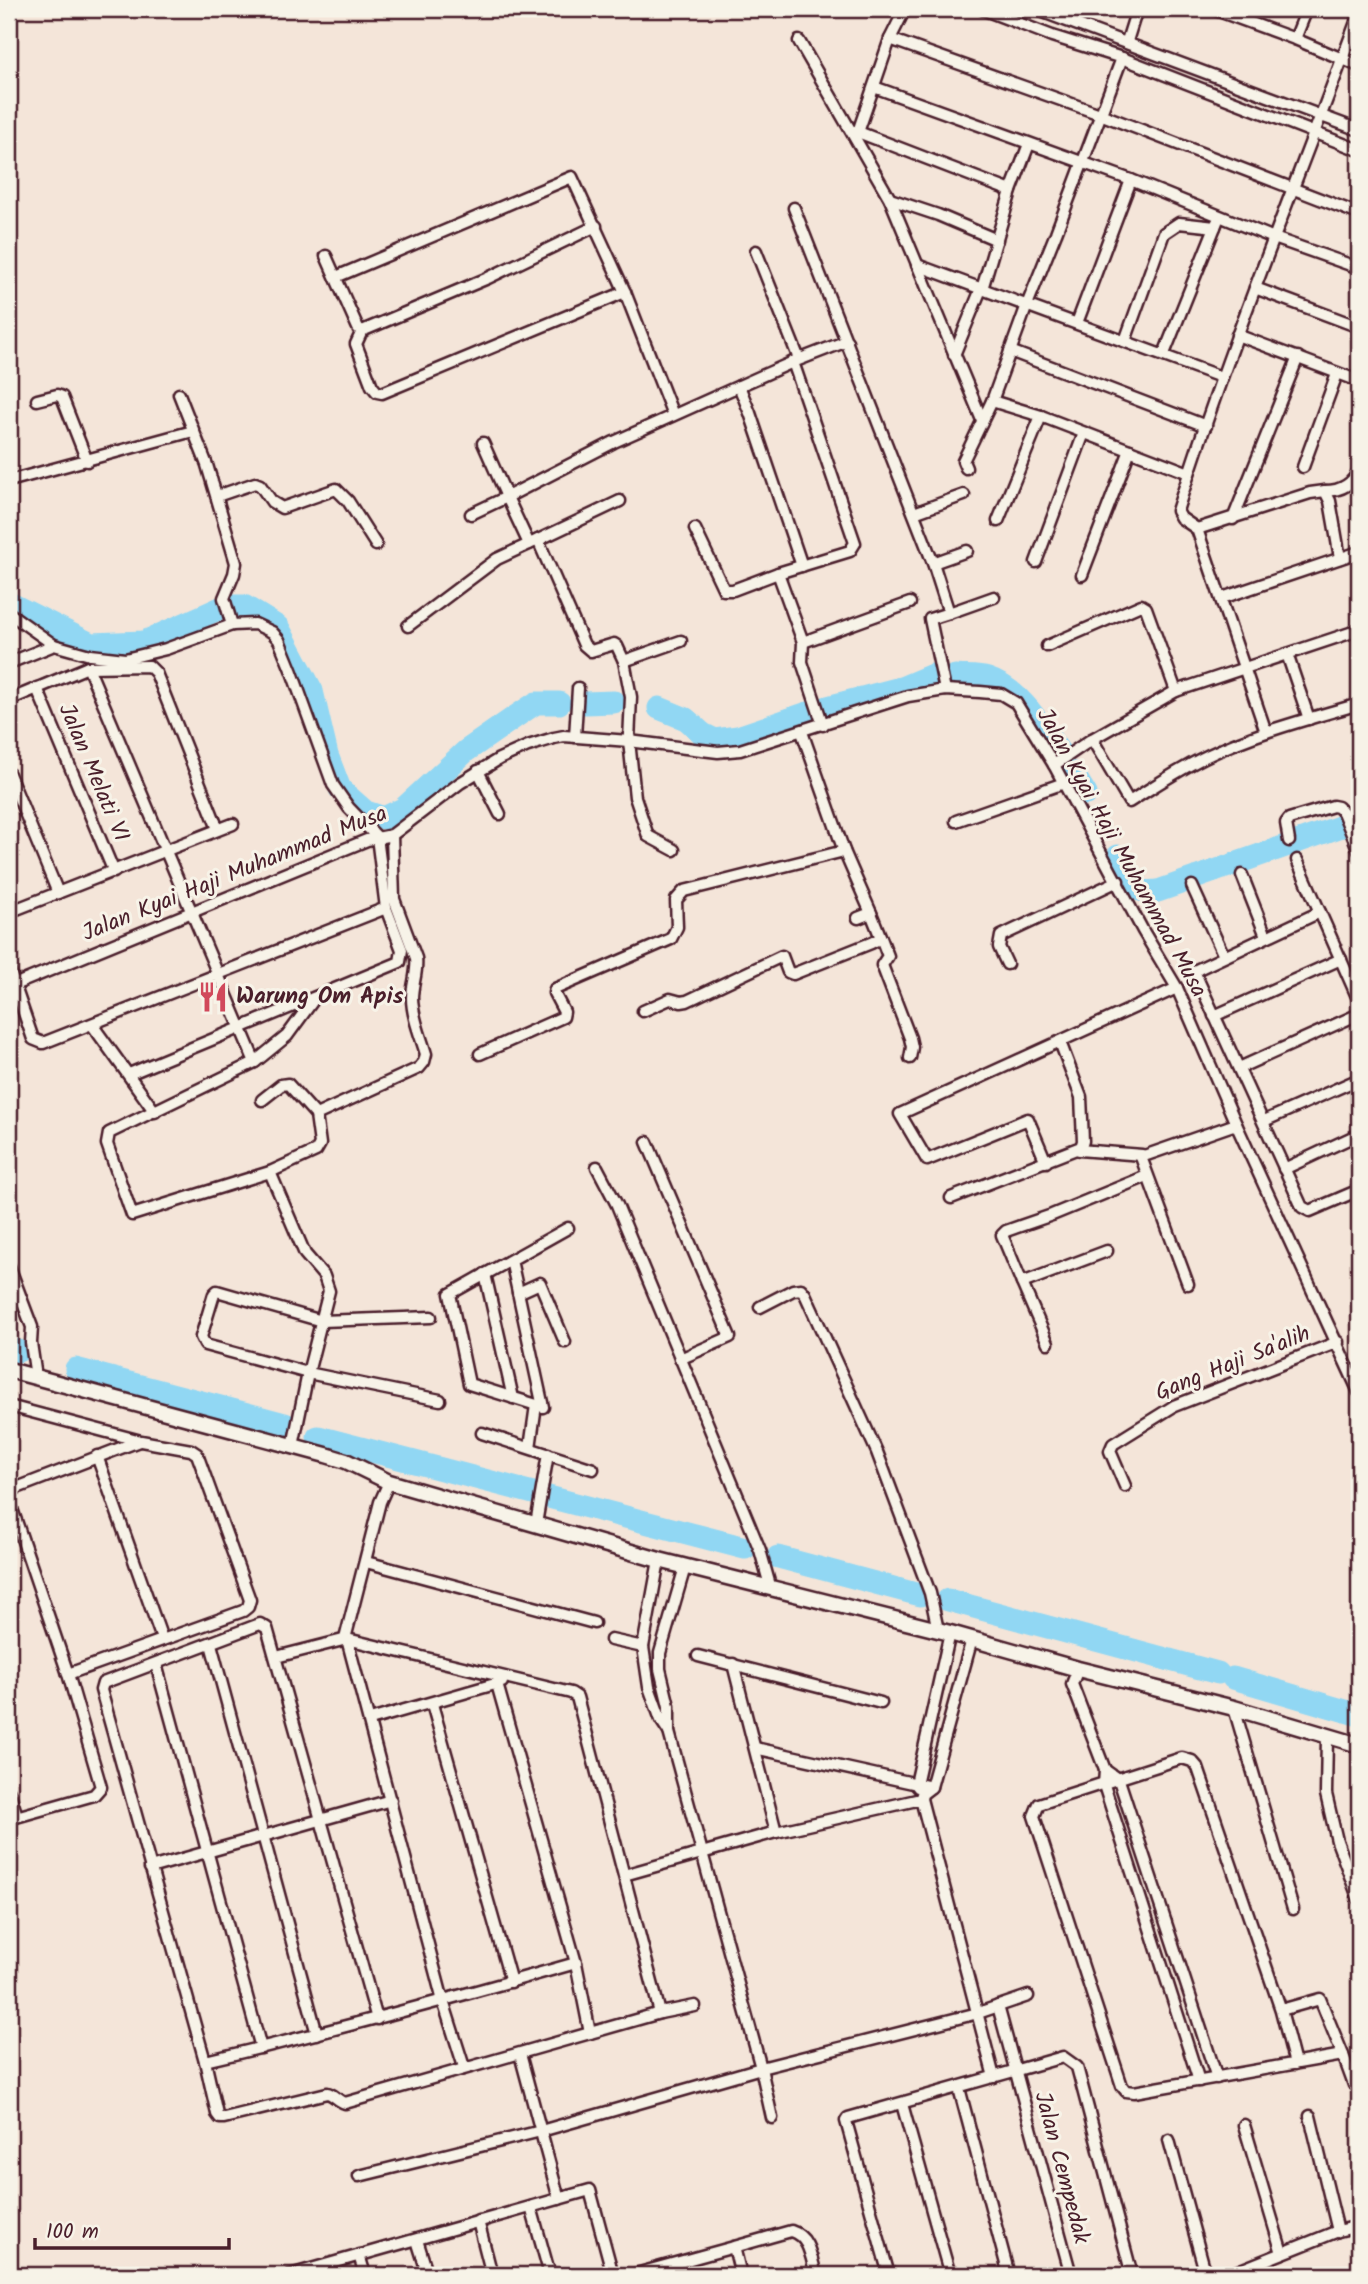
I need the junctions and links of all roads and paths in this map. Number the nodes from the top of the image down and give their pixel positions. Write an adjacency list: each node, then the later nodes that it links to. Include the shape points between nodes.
1 (905, 9): 8 (street)
2 (982, 9): 12 (street)
3 (1035, 9): 11 (street)
4 (1137, 9): 11 (street)
5 (1213, 9): 9 (street)
6 (1307, 9): 9 (street)
7 (1359, 14): 13 (street)
8 (890, 39): 15 (street); 16 (street)
9 (1295, 39): 13 (street)
10 (799, 41): 19 (street)
11 (1127, 41): 17 (street)
12 (1122, 58): 16 (street); 20 (street)
13 (1342, 59): 14 (street); 17 (street)
14 (1359, 65)
15 (874, 87): 19 (street); 21 (street)
16 (1101, 114): 23 (street); 25 (street)
17 (1321, 115): 18 (street); 20 (street)
18 (1359, 130)
19 (855, 131): 26 (street); 27 (street)
20 (1313, 134): 22 (street); 25 (street)
21 (1029, 144): 23 (street); 26 (street)
22 (1359, 150)
23 (1082, 163): 24 (street); 43 (street)
24 (1131, 180): 30 (street); 44 (street)
25 (1292, 190): 29 (street); 33 (street)
26 (1011, 191): 34 (street)
27 (890, 199): 34 (street); 37 (street)
28 (794, 208): 48 (street)
29 (1359, 214)
30 (1220, 215): 32 (street); 33 (street)
31 (596, 226): 39 (street, via 575,180 569,177); 42 (street); 46 (street)
32 (1215, 227): 49 (street, via 1179,223 1164,233); 51 (street)
33 (1274, 238): 38 (street); 40 (street)
34 (997, 240): 41 (street)
35 (756, 251): 54 (street)
36 (326, 256): 39 (street)
37 (917, 265): 41 (street); 52 (street)
38 (1359, 268)
39 (336, 277): 46 (street)
40 (1255, 288): 45 (street); 47 (street)
41 (982, 289): 43 (street); 52 (street)
42 (625, 292): 46 (street, via 382,393 372,386 356,344); 62 (street)
43 (1027, 305): 44 (street); 50 (street)
44 (1077, 323): 49 (street)
45 (1359, 327)
46 (362, 331)
47 (1237, 335): 53 (street); 56 (street)
48 (848, 341): 54 (street); 81 (street)
49 (1125, 341): 51 (street)
50 (1010, 351): 61 (street); 65 (street)
51 (1164, 354): 56 (street)
52 (954, 355): 64 (street)
53 (1298, 357): 55 (street); 83 (street)
54 (796, 361): 58 (street); 94 (street, via 855,543 850,551)
55 (1337, 374): 57 (street); 71 (street)
56 (1221, 377): 65 (street)
57 (1359, 381)
58 (739, 386): 62 (street); 94 (street)
59 (179, 394): 66 (street)
60 (37, 400): 70 (street, via 62,397)
61 (992, 401): 63 (street); 64 (street)
62 (673, 415): 79 (street)
63 (1041, 416): 67 (street); 84 (street)
64 (982, 420): 72 (street, via 963,461)
65 (1206, 426): 74 (street)
66 (193, 431): 70 (street); 78 (street)
67 (1084, 433): 69 (street); 92 (street)
68 (483, 443): 79 (street)
69 (1130, 450): 74 (street); 96 (street)
70 (87, 461): 75 (street)
71 (1303, 467)
72 (965, 468)
73 (1359, 469): 76 (street, via 1347,486)
74 (1189, 473): 86 (street, via 1177,511)
75 (9, 481)
76 (1325, 491): 83 (street); 91 (street)
77 (964, 495): 81 (street)
78 (217, 496): 88 (street, via 255,484 282,508 336,489); 102 (street, via 236,563 224,600)
79 (507, 497): 82 (street); 87 (street)
80 (620, 501): 87 (street)
81 (914, 513): 93 (street)
82 (471, 514)
83 (1233, 519): 86 (street)
84 (998, 521)
85 (695, 529): 95 (street, via 724,590)
86 (1197, 529): 98 (street)
87 (533, 542): 103 (street, via 497,559); 110 (street, via 584,645 591,651 616,644)
88 (376, 545)
89 (967, 551): 93 (street)
90 (1359, 552): 91 (street)
91 (1340, 558): 98 (street)
92 (1036, 562)
93 (933, 563): 101 (street)
94 (802, 566): 95 (street)
95 (778, 573): 106 (street)
96 (1082, 575)
97 (994, 597): 101 (street)
98 (1222, 598): 113 (street)
99 (910, 603): 106 (street)
100 (9, 612): 107 (street)
101 (949, 614): 116 (street, via 930,619)
102 (232, 625): 107 (street, via 137,657 90,656); 136 (street, via 255,624 279,640 333,785)
103 (408, 626)
104 (1359, 630): 109 (street)
105 (681, 641): 110 (street)
106 (803, 642): 121 (street, via 802,662)
107 (54, 645): 111 (street)
108 (1047, 646): 117 (street, via 1142,605)
109 (1287, 654): 113 (street); 120 (street)
110 (624, 662): 126 (street, via 631,697)
111 (9, 663)
112 (88, 667): 114 (street); 134 (street, via 153,669); 138 (street)
113 (1244, 667): 117 (street); 123 (street)
114 (37, 688): 118 (street); 143 (street, Jalan Melati VI)
115 (578, 688): 124 (street)
116 (945, 690): 121 (street, Jalan Kyai Haji Muhammad Musa, via 908,696); 127 (street, Jalan Kyai Haji Muhammad Musa, via 1008,697)
117 (1176, 691): 125 (street)
118 (9, 700)
119 (1359, 704): 120 (street)
120 (1309, 719): 123 (street)
121 (822, 724): 122 (street, Jalan Kyai Haji Muhammad Musa)
122 (802, 732): 126 (street, Jalan Kyai Haji Muhammad Musa, via 718,752); 140 (street)
123 (1266, 732): 125 (street, via 1207,756 1129,802)
124 (575, 737): 126 (street, Jalan Kyai Haji Muhammad Musa); 128 (street, Jalan Kyai Haji Muhammad Musa, via 527,746)
125 (1092, 739): 127 (street)
126 (629, 741): 139 (street, via 635,797 645,830)
127 (1054, 765): 130 (street, Jalan Kyai Haji Muhammad Musa)
128 (478, 771): 131 (street); 135 (street, Jalan Kyai Haji Muhammad Musa)
129 (9, 774): 147 (street)
130 (1064, 783): 132 (street); 145 (street, Jalan Kyai Haji Muhammad Musa)
131 (500, 814)
132 (956, 821)
133 (233, 824): 134 (street)
134 (218, 829): 138 (street)
135 (393, 835): 136 (street, Jalan Kyai Haji Muhammad Musa); 179 (street, via 394,899 416,958 412,1003 425,1059 419,1068)
136 (377, 837): 148 (street); 152 (street, Jalan Kyai Haji Muhammad Musa)
137 (1289, 841): 141 (street, via 1286,823 1333,806 1343,811)
138 (166, 849): 143 (street); 152 (street)
139 (674, 850)
140 (844, 851): 151 (street); 171 (street, via 684,891 676,900 677,927 671,939 555,989 563,1017)
141 (1359, 851)
142 (1297, 860): 150 (street)
143 (114, 872): 147 (street)
144 (1242, 875): 154 (street)
145 (1118, 881): 158 (street, via 1001,936 999,947); 162 (street, Jalan Kyai Haji Muhammad Musa)
146 (1192, 886): 156 (street)
147 (58, 893): 149 (street)
148 (386, 908): 160 (street); 163 (street, via 402,950 400,962)
149 (9, 912)
150 (1320, 912): 154 (street); 157 (street)
151 (871, 913): 153 (street); 155 (street)
152 (191, 914): 160 (street); 161 (street, Jalan Kyai Haji Muhammad Musa)
153 (858, 918)
154 (1266, 936): 156 (street)
155 (881, 938): 165 (street, via 793,974 782,956 687,1001 670,999); 172 (street, via 888,956 882,965 910,1038)
156 (1224, 956): 167 (street, via 1194,971)
157 (1341, 959): 164 (street); 167 (street)
158 (1007, 964)
159 (9, 969): 161 (street)
160 (217, 976): 168 (street); 169 (street)
161 (12, 985): 168 (street, via 37,1043)
162 (1177, 988): 170 (street); 181 (street, Jalan Kyai Haji Muhammad Musa)
163 (314, 999): 169 (street); 173 (street, via 286,1036)
164 (1359, 1001)
165 (643, 1011)
166 (1359, 1014): 174 (street)
167 (1214, 1016): 174 (street)
168 (93, 1026): 175 (street)
169 (239, 1028): 173 (street); 175 (street)
170 (1060, 1042): 184 (street, via 1081,1097 1083,1142); 186 (street, via 900,1114 927,1160 1028,1119)
171 (480, 1054)
172 (911, 1058)
173 (255, 1062): 178 (street)
174 (1239, 1068): 180 (street)
175 (129, 1074): 178 (street)
176 (1359, 1079): 180 (street)
177 (262, 1100): 179 (street, via 288,1084)
178 (155, 1112): 189 (street, via 110,1133 107,1139 132,1215)
179 (316, 1115): 189 (street, via 319,1148)
180 (1264, 1121): 188 (street)
181 (1236, 1124): 185 (street); 206 (street, Jalan Kyai Haji Muhammad Musa)
182 (1359, 1134): 188 (street)
183 (647, 1142): 207 (street, via 730,1337)
184 (1079, 1150): 185 (street); 186 (street)
185 (1142, 1155): 190 (street)
186 (1046, 1162): 192 (street)
187 (597, 1167): 207 (street)
188 (1284, 1169): 191 (street, via 1307,1211)
189 (270, 1172): 203 (street, via 305,1254 328,1285)
190 (1147, 1176): 198 (street, via 1004,1232 1002,1238); 199 (street)
191 (1359, 1190)
192 (951, 1198)
193 (568, 1228): 195 (street)
194 (1107, 1251): 198 (street)
195 (511, 1260): 197 (street); 200 (street)
196 (9, 1266): 210 (street, via 32,1327)
197 (485, 1274): 212 (street); 212 (street, via 450,1294 468,1384)
198 (1022, 1283): 205 (street)
199 (1188, 1284)
200 (518, 1293): 204 (street, via 540,1283); 214 (street, via 543,1407)
201 (760, 1307): 233 (street, via 793,1290 805,1294 877,1452)
202 (431, 1317): 203 (street)
203 (322, 1321): 209 (street); 209 (street, via 217,1291 201,1337 205,1346)
204 (565, 1342)
205 (1048, 1342)
206 (1338, 1342): 211 (street, Jalan Kyai Haji Muhammad Musa); 224 (street, Gang Haji Sa'alih, via 1174,1406 1112,1444 1110,1451)
207 (680, 1359): 231 (street, via 760,1550)
208 (9, 1370): 210 (street)
209 (308, 1373): 213 (street); 218 (street)
210 (36, 1375): 218 (street)
211 (1359, 1392)
212 (513, 1398): 214 (street)
213 (440, 1400)
214 (536, 1405): 219 (street)
215 (9, 1406): 217 (street)
216 (482, 1433): 219 (street)
217 (141, 1441): 221 (street); 234 (street, via 191,1450 199,1457 250,1600 243,1611)
218 (293, 1444): 223 (street, via 346,1461)
219 (530, 1448): 220 (street)
220 (548, 1454): 222 (street); 227 (street)
221 (97, 1456): 225 (street); 234 (street)
222 (593, 1469)
223 (390, 1482): 227 (street); 229 (street, via 380,1502)
224 (1125, 1486)
225 (9, 1490)
226 (9, 1500): 245 (street)
227 (536, 1524): 228 (street)
228 (659, 1560): 230 (street); 239 (street)
229 (366, 1562): 232 (street); 235 (street)
230 (685, 1567): 231 (street); 254 (street, via 660,1653)
231 (771, 1589): 233 (street)
232 (594, 1623)
233 (944, 1631): 236 (street); 251 (street)
234 (162, 1639): 245 (street)
235 (346, 1639): 241 (street); 246 (street); 252 (street)
236 (972, 1639): 244 (street); 253 (street)
237 (611, 1640): 239 (street)
238 (211, 1644): 241 (street, via 263,1625); 242 (street); 268 (street)
239 (643, 1647): 254 (street, via 652,1696)
240 (698, 1656): 243 (street)
241 (276, 1657): 266 (street)
242 (156, 1664): 270 (street); 271 (street, via 103,1682 101,1687)
243 (733, 1664): 248 (street); 257 (street)
244 (1078, 1669): 250 (street); 258 (street, via 1072,1684)
245 (68, 1674): 265 (street, via 100,1790)
246 (516, 1678): 247 (street); 272 (street, via 571,1693 579,1700)
247 (497, 1684): 249 (street); 277 (street)
248 (881, 1703)
249 (432, 1704): 252 (street); 278 (street)
250 (1234, 1708): 255 (street); 274 (street)
251 (931, 1719): 253 (street); 260 (street)
252 (370, 1720): 264 (street)
253 (947, 1726): 263 (street)
254 (669, 1732): 269 (street)
255 (1327, 1736): 256 (street); 273 (street, via 1326,1794)
256 (1359, 1745)
257 (755, 1748): 260 (street); 267 (street)
258 (1105, 1770): 259 (street); 261 (street)
259 (1119, 1780): 261 (street); 275 (street); 283 (street, via 1182,1758 1198,1768)
260 (916, 1784): 263 (street)
261 (1104, 1785): 276 (street); 299 (street, via 1039,1804 1034,1816 1042,1842 1122,2085 1134,2092)
262 (9, 1791): 265 (street)
263 (924, 1793): 267 (street); 285 (street)
264 (391, 1800): 266 (street); 280 (street)
265 (13, 1817)
266 (321, 1821): 268 (street); 286 (street)
267 (776, 1832): 269 (street)
268 (263, 1838): 270 (street); 288 (street)
269 (701, 1852): 272 (street); 295 (street)
270 (208, 1853): 271 (street); 289 (street)
271 (150, 1868): 292 (street)
272 (624, 1875): 284 (street)
273 (1359, 1900)
274 (1293, 1909)
275 (1169, 1931): 276 (street); 298 (street)
276 (1153, 1936): 299 (street)
277 (576, 1963): 278 (street); 287 (street)
278 (511, 1982): 280 (street)
279 (1028, 1996): 282 (street)
280 (443, 2001): 286 (street); 294 (street)
281 (695, 2006): 284 (street)
282 (998, 2006): 285 (street); 296 (street, Jalan Cempedak)
283 (1281, 2010): 291 (street, via 1320,2000); 293 (street)
284 (660, 2013): 287 (street)
285 (978, 2013): 295 (street); 297 (street)
286 (377, 2018): 288 (street)
287 (590, 2033): 290 (street)
288 (317, 2034): 289 (street)
289 (261, 2048): 292 (street)
290 (520, 2054): 294 (street); 306 (street)
291 (1343, 2055): 293 (street); 300 (street)
292 (205, 2061): 294 (street, via 220,2118 327,2093 345,2103)
293 (1295, 2064): 298 (street)
294 (464, 2067)
295 (761, 2068): 304 (street); 306 (street)
296 (1014, 2071): 297 (street); 332 (street, Jalan Cempedak); 333 (street, via 1063,2057 1077,2067)
297 (994, 2077): 301 (street)
298 (1217, 2078): 299 (street)
299 (1199, 2081)
300 (1354, 2085)
301 (958, 2088): 302 (street); 331 (street)
302 (902, 2104): 329 (street, via 846,2121); 330 (street)
303 (1310, 2116): 313 (street)
304 (772, 2118)
305 (1244, 2125): 316 (street)
306 (541, 2131): 308 (street); 309 (street)
307 (1169, 2140): 334 (street)
308 (359, 2176)
309 (559, 2199): 310 (street); 324 (street, via 590,2190)
310 (531, 2207): 311 (street); 323 (street)
311 (478, 2221): 314 (street); 322 (street)
312 (1359, 2226): 313 (street)
313 (1338, 2231): 316 (street)
314 (417, 2240): 317 (street); 321 (street)
315 (734, 2247): 318 (street); 327 (street); 328 (street, via 791,2231 799,2234 808,2248)
316 (1282, 2253): 335 (street)
317 (359, 2255): 319 (street); 320 (street)
318 (676, 2264): 325 (street); 326 (street)
319 (293, 2275)
320 (365, 2275)
321 (428, 2275)
322 (492, 2275)
323 (550, 2275)
324 (613, 2275)
325 (632, 2275)
326 (679, 2275)
327 (741, 2275)
328 (816, 2275)
329 (889, 2275)
330 (950, 2275)
331 (1009, 2275)
332 (1070, 2275)
333 (1132, 2275)
334 (1206, 2275)
335 (1228, 2275)

